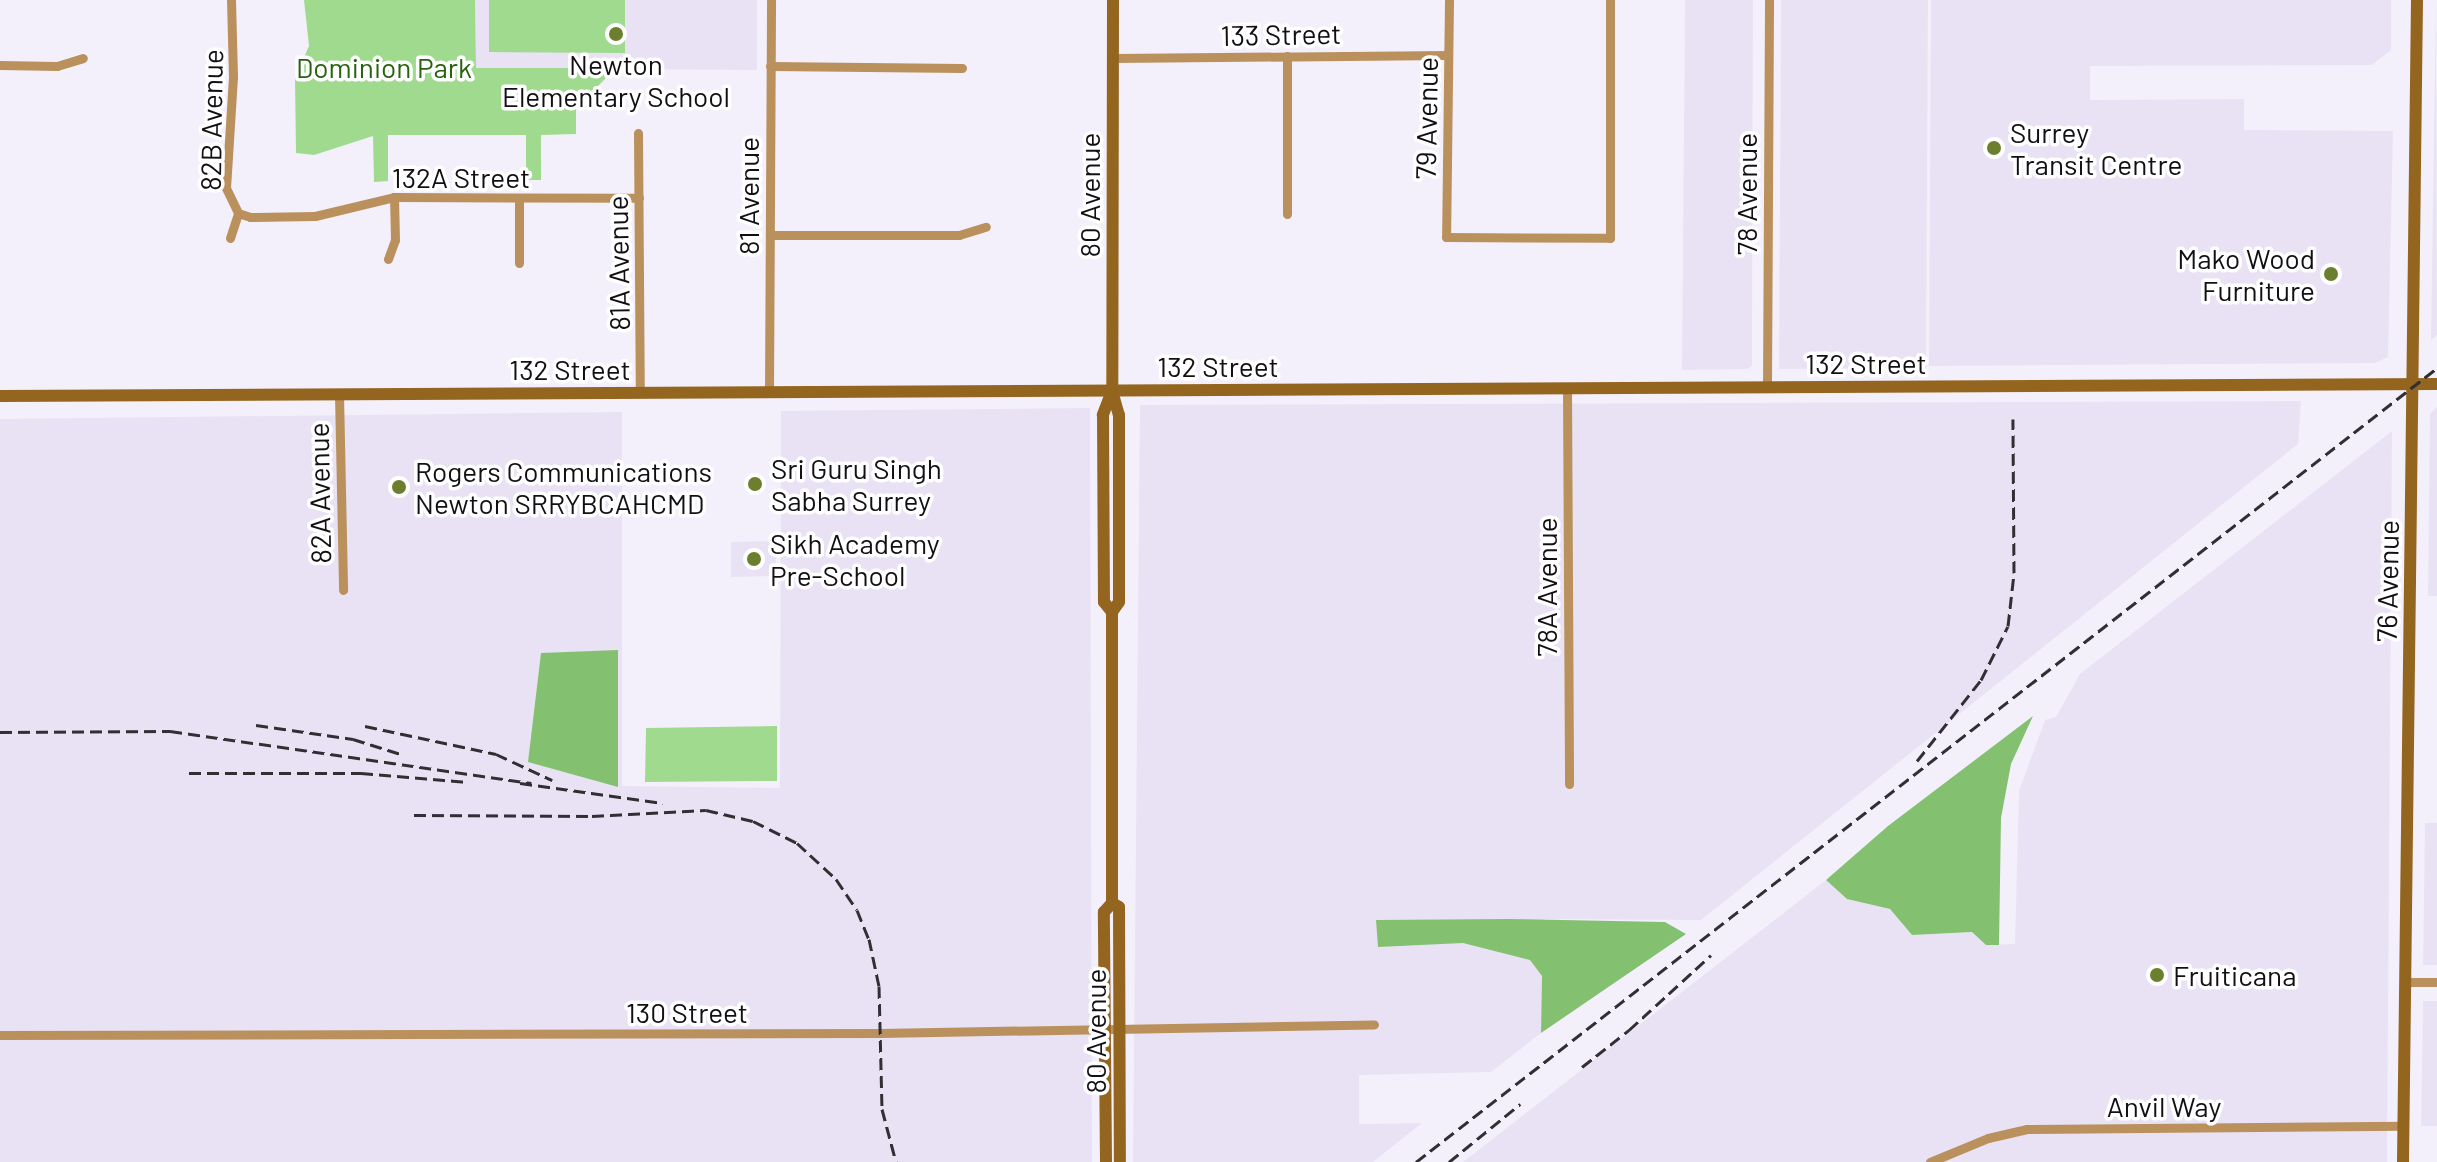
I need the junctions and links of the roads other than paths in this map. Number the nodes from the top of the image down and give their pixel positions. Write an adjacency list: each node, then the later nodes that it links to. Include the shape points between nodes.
1 (231, 0): 19 (street, 82B Avenue, via 234,66 226,188)
2 (771, 0): 13 (street, 81 Avenue)
3 (1113, 0): 11 (main road, 80 Avenue)
4 (1449, 0): 8 (street, 79 Avenue)
5 (1610, 0): 8 (street, 79 Avenue, via 1610,238 1446,237)
6 (1769, 0): 28 (street, 78 Avenue)
7 (2417, 0): 26 (main road, 76 Avenue)
8 (1448, 55): 9 (street, 133 Street)
9 (1287, 56): 11 (street, 133 Street); 20 (street)
10 (83, 58): 12 (street, via 57,66)
11 (1113, 58): 30 (main road, 80 Avenue)
12 (0, 65)
13 (770, 66): 14 (street); 22 (street, 81 Avenue)
14 (962, 68)
15 (638, 133): 18 (street, 81A Avenue)
16 (394, 197): 17 (street, 132A Street); 19 (street, 132A Street, via 315,216); 24 (street, via 395,240)
17 (519, 198): 18 (street, 132A Street); 25 (street)
18 (639, 198): 31 (street, 81A Avenue)
19 (238, 213): 23 (street, 82B Avenue)
20 (1287, 214)
21 (986, 227): 22 (street, via 959,235)
22 (771, 235): 32 (street, 81 Avenue)
23 (230, 238)
24 (388, 259)
25 (519, 263)
26 (2413, 384): 27 (main road, 132 Street); 28 (main road, 132 Street); 38 (main road, 76 Avenue)
27 (2437, 384)
28 (1767, 388): 29 (main road, 132 Street)
29 (1567, 389): 30 (main road, 132 Street); 36 (street, 78A Avenue)
30 (1112, 391): 32 (main road, 132 Street); 37 (main road, 80 Avenue, via 1103,415 1104,602 1112,612)
31 (640, 393): 32 (main road, 132 Street); 33 (main road, 132 Street)
32 (769, 393)
33 (339, 394): 34 (main road, 132 Street); 35 (street, 82A Avenue)
34 (0, 396)
35 (343, 590)
36 (1569, 784)
37 (1112, 903): 41 (main road, 80 Avenue, via 1104,912); 42 (main road, 80 Avenue, via 1119,907)
38 (2406, 982): 39 (street); 44 (main road, 76 Avenue)
39 (2437, 982)
40 (1374, 1024): 42 (street, 130 Street)
41 (1105, 1030): 42 (street, 130 Street); 43 (street, 130 Street); 45 (main road, 80 Avenue)
42 (1119, 1030): 46 (main road, 80 Avenue)
43 (0, 1035)
44 (2404, 1126): 47 (street, Anvil Way, via 2027,1129 1988,1138); 48 (main road, 76 Avenue)
45 (1106, 1162)
46 (1120, 1162)
47 (1930, 1162)
48 (2403, 1162)

